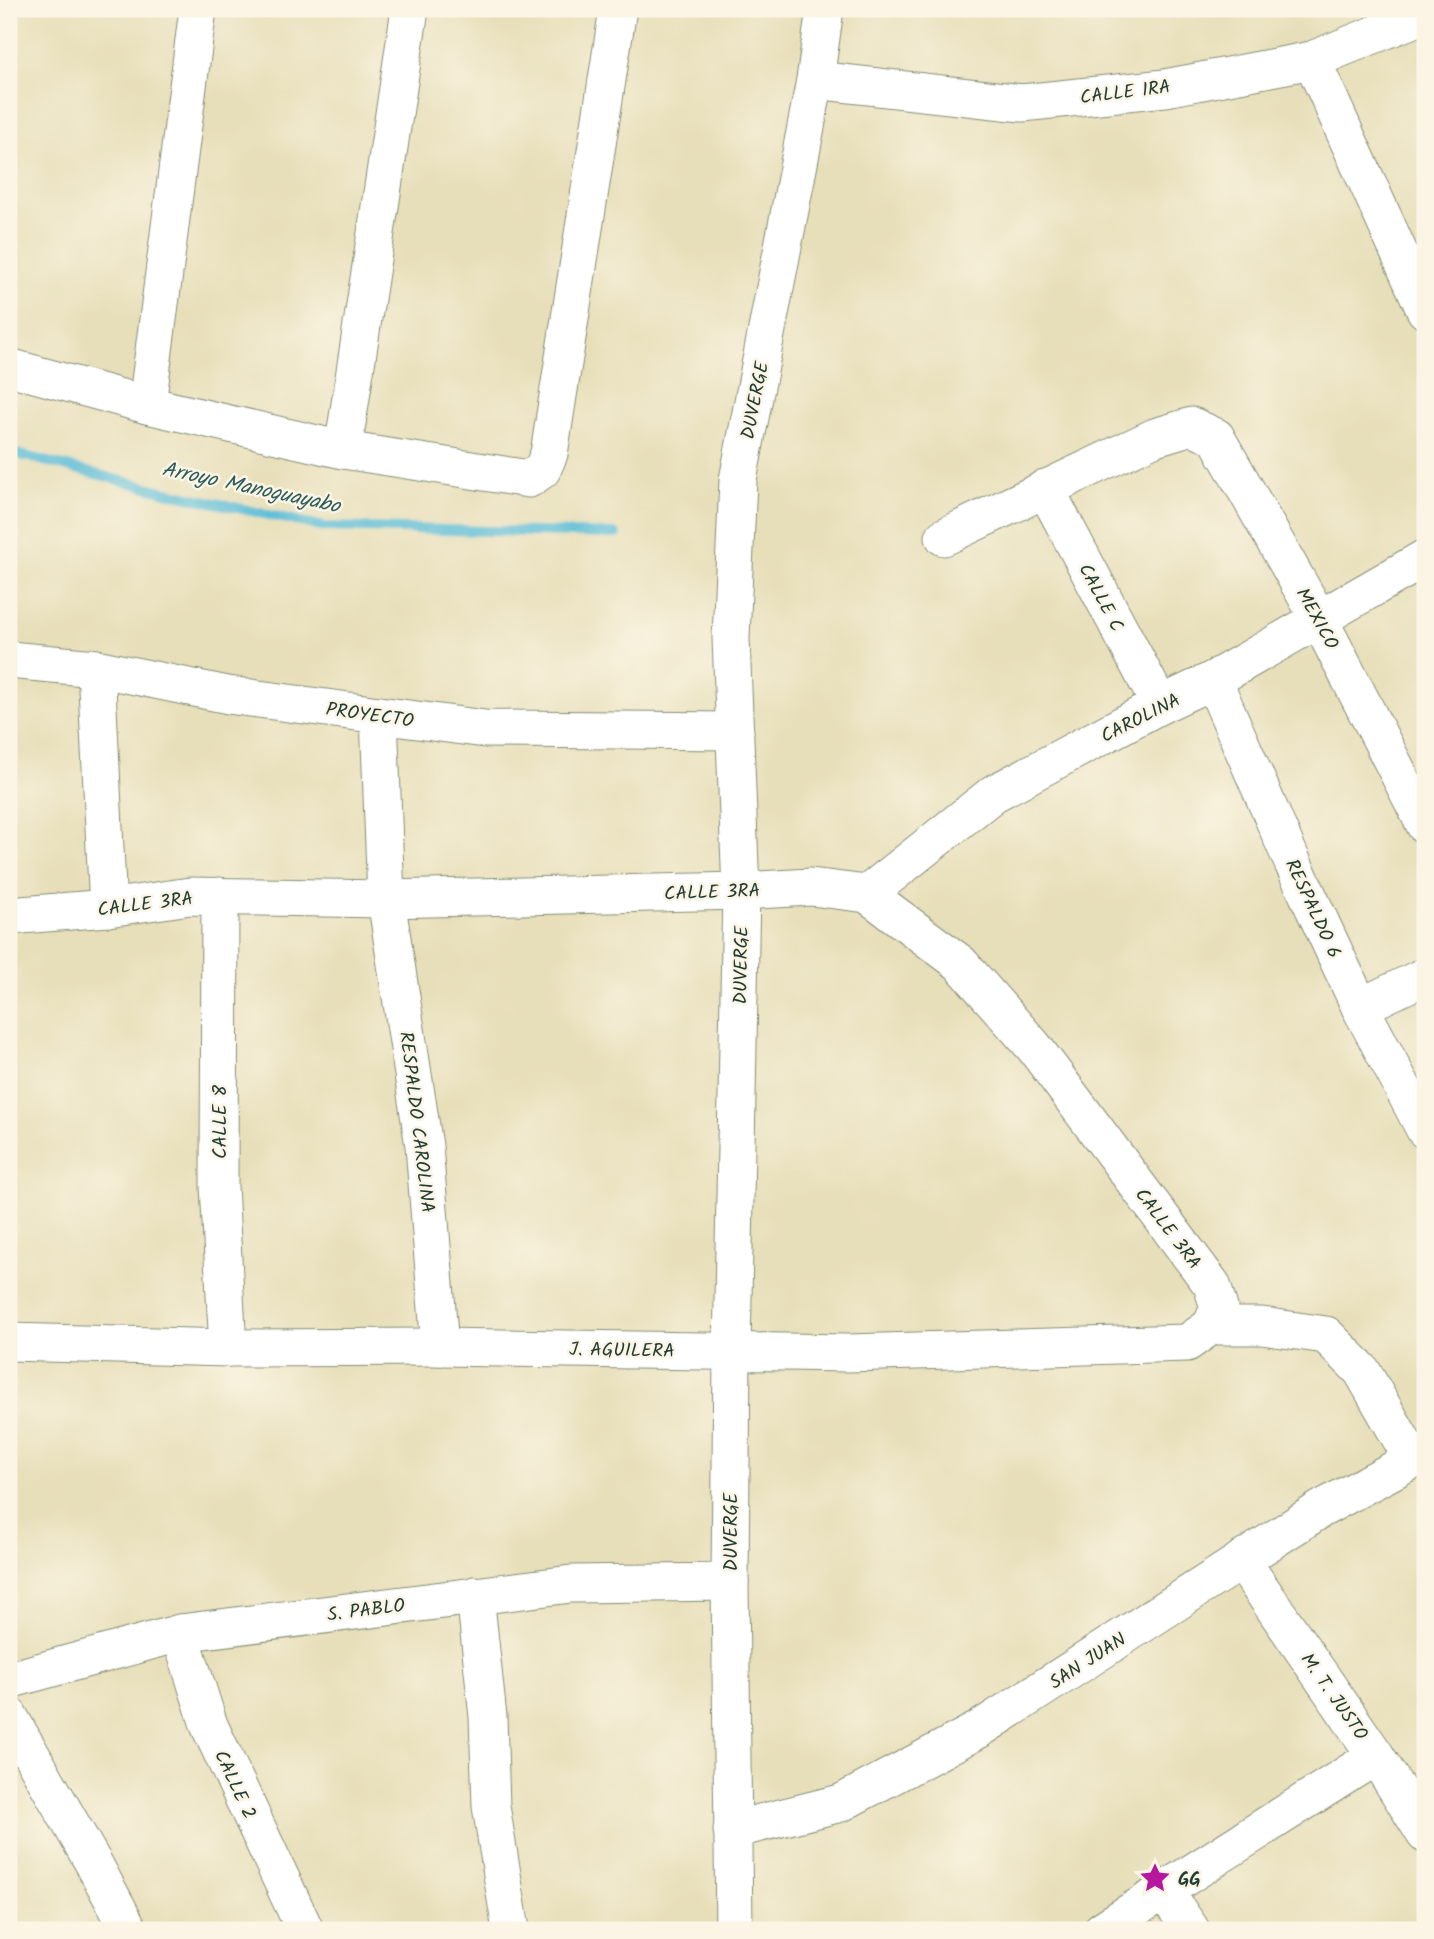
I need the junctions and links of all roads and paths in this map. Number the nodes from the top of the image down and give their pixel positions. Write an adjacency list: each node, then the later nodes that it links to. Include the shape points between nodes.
1 (198, 9): 10 (street)
2 (410, 9): 11 (street)
3 (618, 9): 11 (street, via 549,454 542,470 529,479)
4 (825, 9): 7 (street, DUVERGE)
5 (1425, 14): 6 (street, CALLE 1RA)
6 (1312, 60): 7 (street, CALLE 1RA, via 1165,88 1022,103); 8 (street)
7 (816, 80): 21 (street, DUVERGE, via 738,480 731,638)
8 (1425, 310)
9 (9, 367): 10 (street)
10 (147, 405): 11 (street)
11 (342, 450)
12 (1045, 488): 13 (street); 15 (street, MEXICO, via 1155,437 1192,426 1216,437); 19 (street, CALLE C)
13 (944, 537)
14 (1425, 558): 15 (street, CAROLINA)
15 (1320, 619): 18 (street, CAROLINA); 22 (street, MEXICO)
16 (9, 660): 17 (street, PROYECTO)
17 (96, 668): 20 (street, PROYECTO, via 228,695); 27 (street)
18 (1213, 680): 19 (street, CAROLINA); 30 (street, RESPALDO 6)
19 (1160, 705): 24 (street, CAROLINA, via 993,794)
20 (379, 715): 21 (street, PROYECTO, via 485,729); 26 (street, RESPALDO CAROLINA)
21 (735, 730): 23 (street, DUVERGE)
22 (1425, 825)
23 (741, 891): 24 (street, CALLE 3RA, via 811,887); 26 (street, CALLE 3RA); 36 (street, DUVERGE)
24 (867, 894): 32 (street, CALLE 3RA, via 960,963 1034,1047 1212,1285)
25 (220, 896): 26 (street, CALLE 3RA); 27 (street, CALLE 3RA); 35 (street, CALLE 8, via 219,1186)
26 (386, 899): 34 (street, RESPALDO CAROLINA, via 425,1146)
27 (108, 908): 28 (street, CALLE 3RA)
28 (9, 916)
29 (1425, 976): 30 (street)
30 (1360, 1007): 31 (street, RESPALDO 6)
31 (1425, 1130)
32 (1215, 1317): 36 (street, J. AGUILERA, via 1187,1343 848,1353); 37 (street, via 1326,1335 1362,1371)
33 (9, 1342): 35 (street, J. AGUILERA)
34 (440, 1347): 35 (street, J. AGUILERA); 36 (street, J. AGUILERA)
35 (228, 1348)
36 (732, 1351): 39 (street, DUVERGE)
37 (1419, 1457): 38 (street, SAN JUAN, via 1321,1509)
38 (1241, 1560): 44 (street, M. T. JUSTO); 45 (street, SAN JUAN, via 978,1730 841,1803)
39 (730, 1582): 40 (street, S. PABLO, via 571,1584); 45 (street, DUVERGE)
40 (475, 1595): 41 (street, S. PABLO); 50 (street, via 488,1717 491,1806)
41 (180, 1633): 42 (street, S. PABLO); 49 (street, CALLE 2, via 209,1725)
42 (9, 1680)
43 (9, 1716): 48 (street)
44 (1376, 1756): 46 (street, M. T. JUSTO); 47 (street)
45 (732, 1830): 51 (street, DUVERGE)
46 (1425, 1834)
47 (1166, 1892): 52 (street); 53 (street)
48 (129, 1930)
49 (305, 1930)
50 (511, 1930)
51 (734, 1930)
52 (1102, 1930)
53 (1191, 1930)

